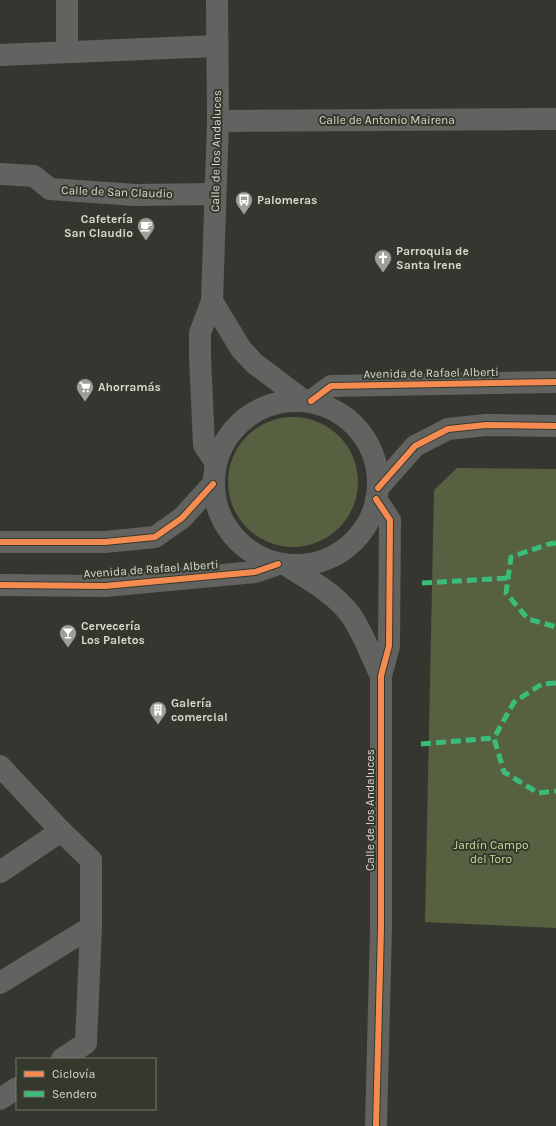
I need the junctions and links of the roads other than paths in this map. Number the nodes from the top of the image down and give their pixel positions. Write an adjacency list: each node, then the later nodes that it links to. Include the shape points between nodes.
1 (67, 0): 4 (street)
2 (217, 0): 3 (street, Calle de los Andaluces)
3 (216, 46): 4 (street); 7 (street, Calle de los Andaluces)
4 (67, 52): 5 (street)
5 (0, 55)
6 (556, 119): 7 (street, Calle de Antonio Mairena)
7 (218, 121): 9 (street, Calle de los Andaluces)
8 (0, 174): 9 (street, Calle de San Claudio, via 34,176 50,189 135,195)
9 (215, 194): 10 (street, Calle de los Andaluces)
10 (212, 301): 12 (street, via 241,349 254,363); 14 (street, Calle de los Andaluces, via 200,333 200,357 204,445)
11 (556, 382): 12 (street, Avenida de Rafael Alberti, via 331,386)
12 (307, 401): 14 (street, via 288,400 256,410 239,422 226,439); 16 (street, via 333,409 350,420 366,439 375,460)
13 (556, 426): 16 (street, via 486,425 448,429 415,446)
14 (216, 463): 15 (street)
15 (213, 484): 17 (street, via 182,518 155,537 105,542); 18 (street, via 216,504 224,524 240,544 258,556)
16 (377, 494): 18 (street, via 370,518 362,531 341,552 326,560 307,564); 20 (street, Calle de los Andaluces, via 390,520 389,646)
17 (0, 542)
18 (282, 564): 19 (street, Avenida de Rafael Alberti, via 255,572 105,586); 20 (street, Calle de los Andaluces, via 340,603 350,615)
19 (0, 585)
20 (381, 676): 29 (street, Calle de los Andaluces, via 381,928)
21 (0, 767): 22 (street)
22 (61, 832): 23 (street); 24 (street, via 92,860)
23 (0, 872)
24 (91, 927): 25 (street); 26 (street, via 86,1044)
25 (0, 983)
26 (64, 1058)
27 (16, 1089): 28 (street)
28 (0, 1099)
29 (376, 1126)

